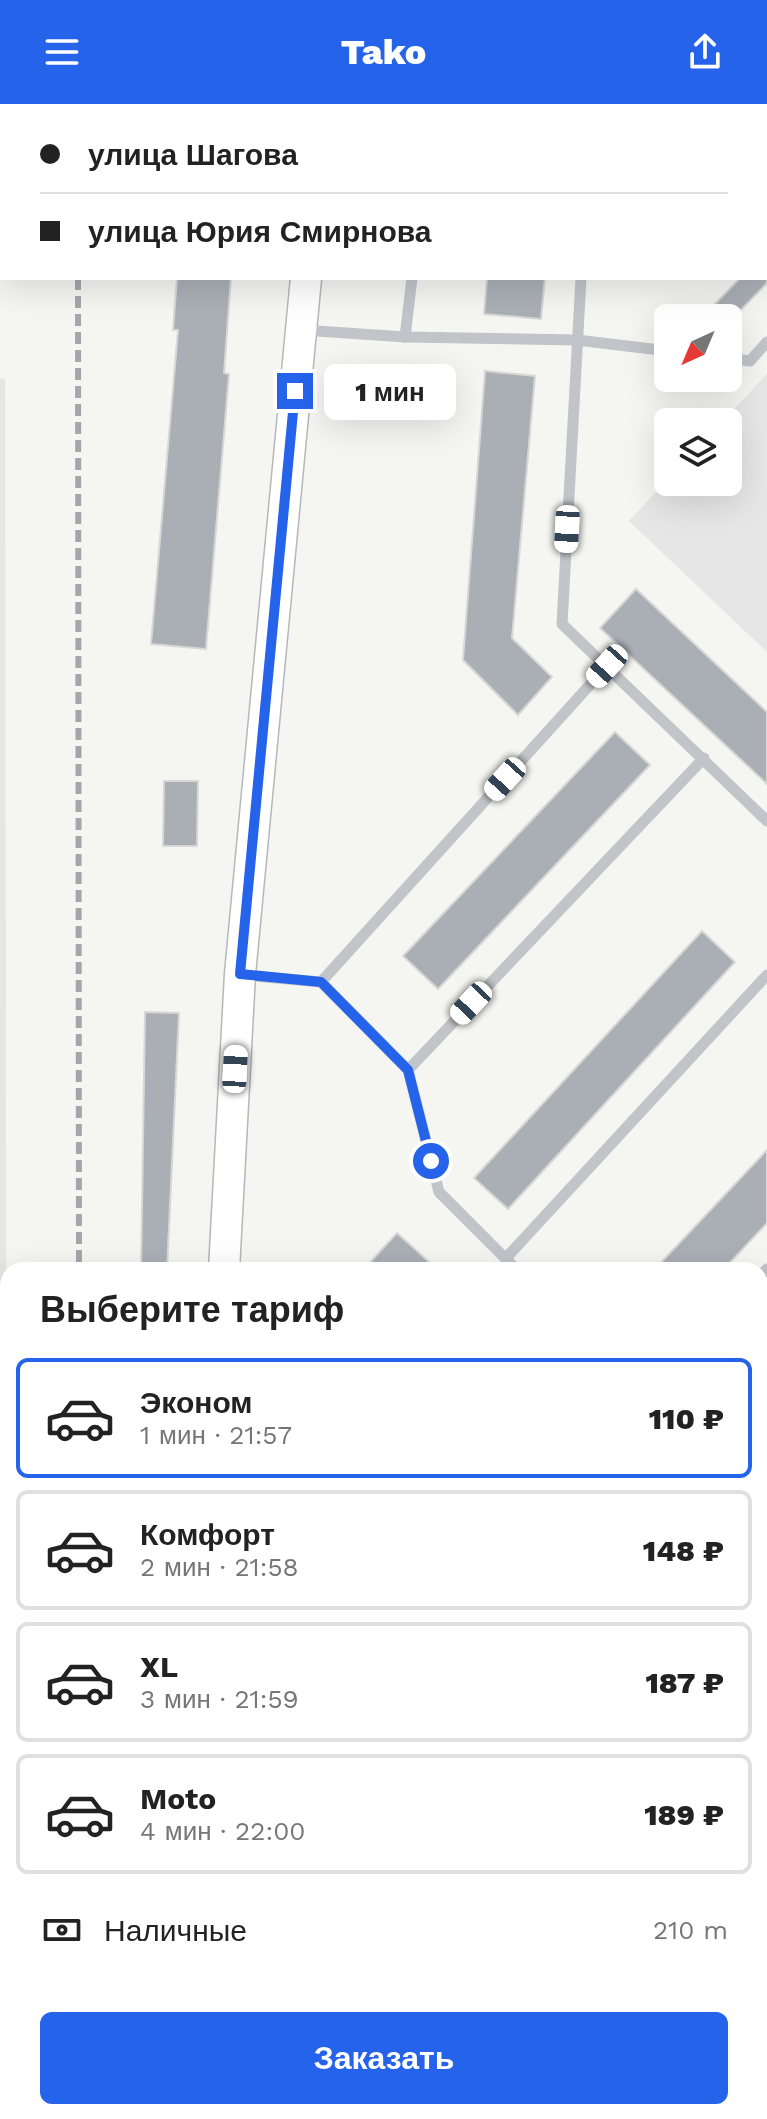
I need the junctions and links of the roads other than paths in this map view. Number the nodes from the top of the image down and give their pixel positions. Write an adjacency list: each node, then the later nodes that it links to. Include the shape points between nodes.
1 (306, 280): 4 (main road)
2 (412, 280): 5 (lane)
3 (581, 280): 6 (lane)
4 (301, 330): 5 (lane); 13 (main road)
5 (405, 337): 6 (lane)
6 (577, 340): 8 (lane); 10 (lane, via 562,624)
7 (767, 342): 9 (lane, via 750,361)
8 (654, 349)
9 (742, 360)
10 (607, 666): 11 (lane); 15 (lane)
11 (704, 758): 12 (lane); 16 (lane)
12 (767, 821)
13 (240, 974): 15 (lane); 18 (main road)
14 (767, 975): 17 (lane)
15 (321, 982): 16 (lane)
16 (408, 1070): 17 (lane, via 439,1192)
17 (506, 1258): 19 (lane)
18 (224, 1262)
19 (510, 1262)

